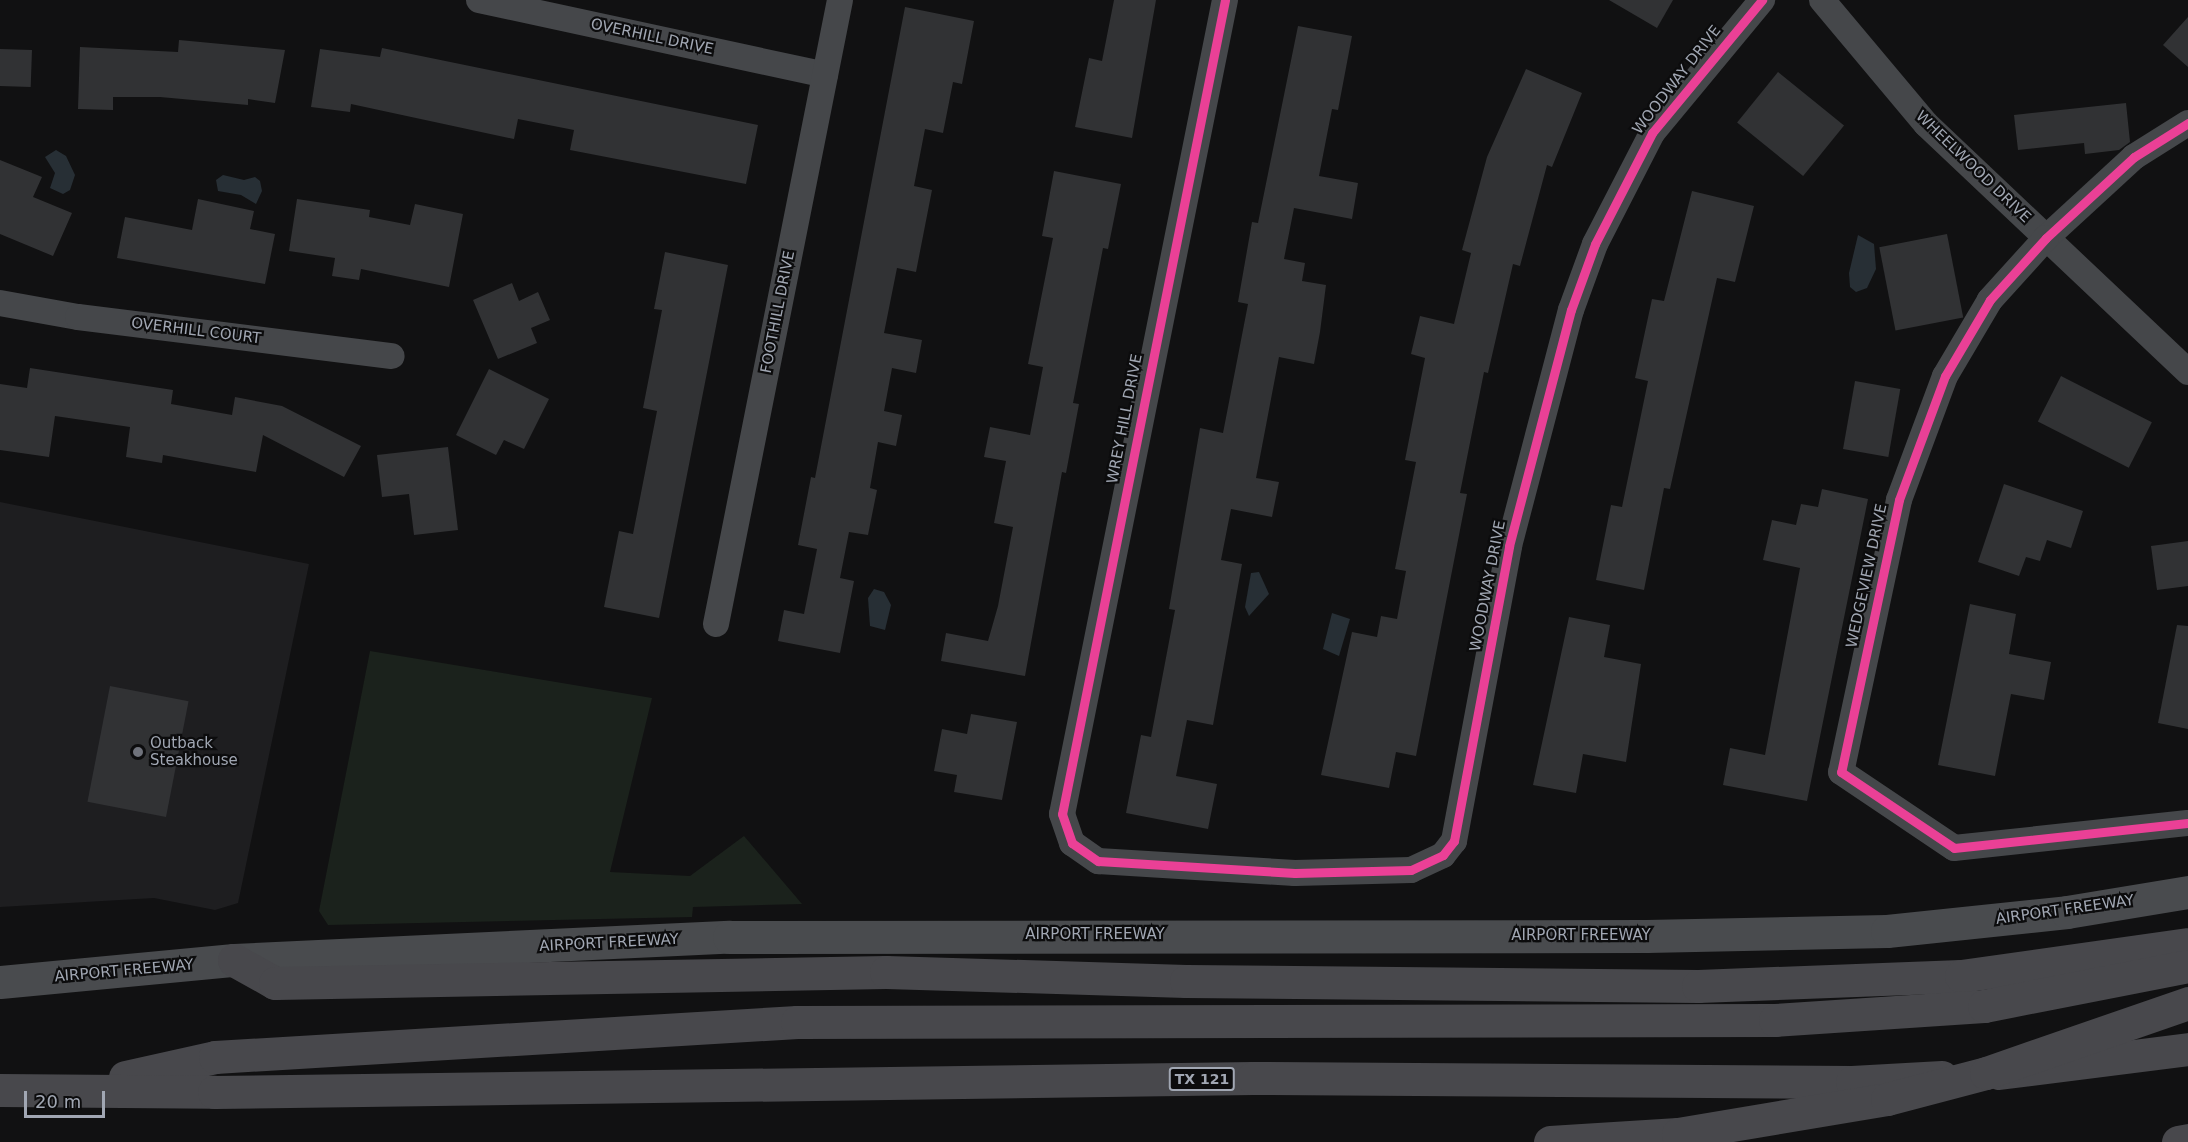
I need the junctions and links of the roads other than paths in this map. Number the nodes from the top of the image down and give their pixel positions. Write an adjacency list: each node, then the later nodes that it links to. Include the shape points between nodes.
1 (479, 0): 6 (street, OVERHILL DRIVE)
2 (840, 0): 6 (street, FOOTHILL DRIVE)
3 (1225, 0): 14 (street, WREY HILL DRIVE, via 1065,798 1064,822)
4 (1762, 0): 14 (street, WOODWAY DRIVE, via 1652,133 1595,244 1546,396 1509,546 1459,824 1454,841 1443,855 1411,870 1295,873 1106,862 1084,854)
5 (1822, 0): 8 (street, WHEELWOOD DRIVE, via 1926,124)
6 (825, 75): 12 (street, FOOTHILL DRIVE)
7 (2188, 123): 8 (street, WEDGEVIEW DRIVE, via 2134,158)
8 (2046, 238): 11 (street, WHEELWOOD DRIVE); 13 (street, WEDGEVIEW DRIVE, via 1990,300 1945,376 1899,500 1841,772 1954,848)
9 (0, 303): 10 (street, OVERHILL COURT)
10 (392, 356)
11 (2188, 372)
12 (716, 624)
13 (2188, 823)
14 (1072, 843)
15 (2188, 892): 17 (main road, AIRPORT FREEWAY, via 2067,912 1887,931 1646,936 729,937)
16 (2188, 944): 17 (highway, via 1961,976 1698,986 1186,981 886,972 275,983)
17 (234, 960): 19 (main road, AIRPORT FREEWAY)
18 (2188, 966): 22 (highway, via 1984,1006 1823,1017 786,1023 215,1057)
19 (0, 982)
20 (2188, 1003): 25 (highway, bridge, via 2008,1066 1898,1096 1799,1117 1678,1134)
21 (2188, 1049): 22 (highway, TX 121, via 2041,1071 1852,1082 1253,1078 214,1092)
22 (72, 1089): 23 (highway, TX 121)
23 (0, 1090)
24 (2188, 1140): 26 (highway)
25 (1550, 1142)
26 (2178, 1142)

